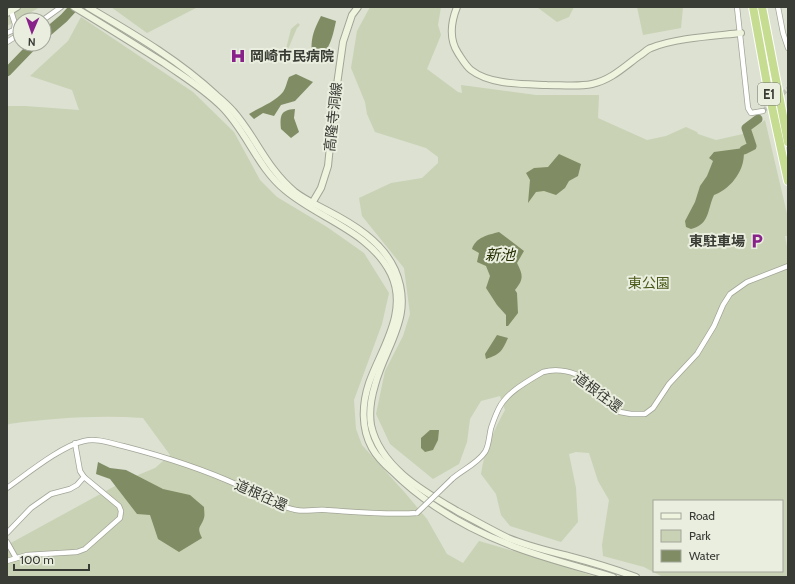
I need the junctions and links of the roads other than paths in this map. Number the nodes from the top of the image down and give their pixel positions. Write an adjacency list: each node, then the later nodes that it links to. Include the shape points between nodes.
1 (17, 7): 11 (street)
2 (61, 7): 12 (street)
3 (74, 7): 19 (street, via 199,86 238,126 261,163 282,188)
4 (88, 7): 19 (street, via 130,32 201,81 232,109 273,170)
5 (358, 7): 19 (street, 高隆寺洞線, via 352,15 343,42 328,166 321,188)
6 (457, 7): 14 (street, via 452,28 453,43 470,70 490,80 518,84 591,84 606,80 650,48 672,42)
7 (737, 7): 14 (street)
8 (753, 7): 18 (highway, E1, via 766,84)
9 (762, 7): 17 (highway, E1)
10 (778, 7): 15 (street)
11 (9, 12): 13 (street, via 15,24 14,30)
12 (52, 14)
13 (7, 33)
14 (740, 33): 16 (street, via 748,108 751,113)
15 (788, 48)
16 (763, 111)
17 (788, 142)
18 (788, 181)
19 (311, 205): 28 (street, via 362,240 385,264 392,276 397,304 395,320 369,382 363,413 368,440 382,462 416,493 488,536 517,548); 29 (street, via 345,221 378,245 394,269 399,282 402,309 399,325 376,379 370,406 371,424 376,440 385,455 413,483 426,492 510,538)
20 (788, 266): 21 (street, 道根往還, bridge, via 748,282 730,294 697,354 669,384 653,408 645,414 620,412 574,373 544,372 524,385 503,401 491,429 486,451 417,513 296,510 270,501 225,479 157,455 100,440)
21 (75, 443): 22 (street, via 80,470); 23 (street)
22 (84, 477): 24 (street, via 77,485 51,494 31,508); 26 (street, via 119,506 120,518 85,549 78,552)
23 (7, 488)
24 (7, 533)
25 (7, 542): 26 (street)
26 (16, 558): 27 (street)
27 (7, 561)
28 (613, 577)
29 (636, 577)

